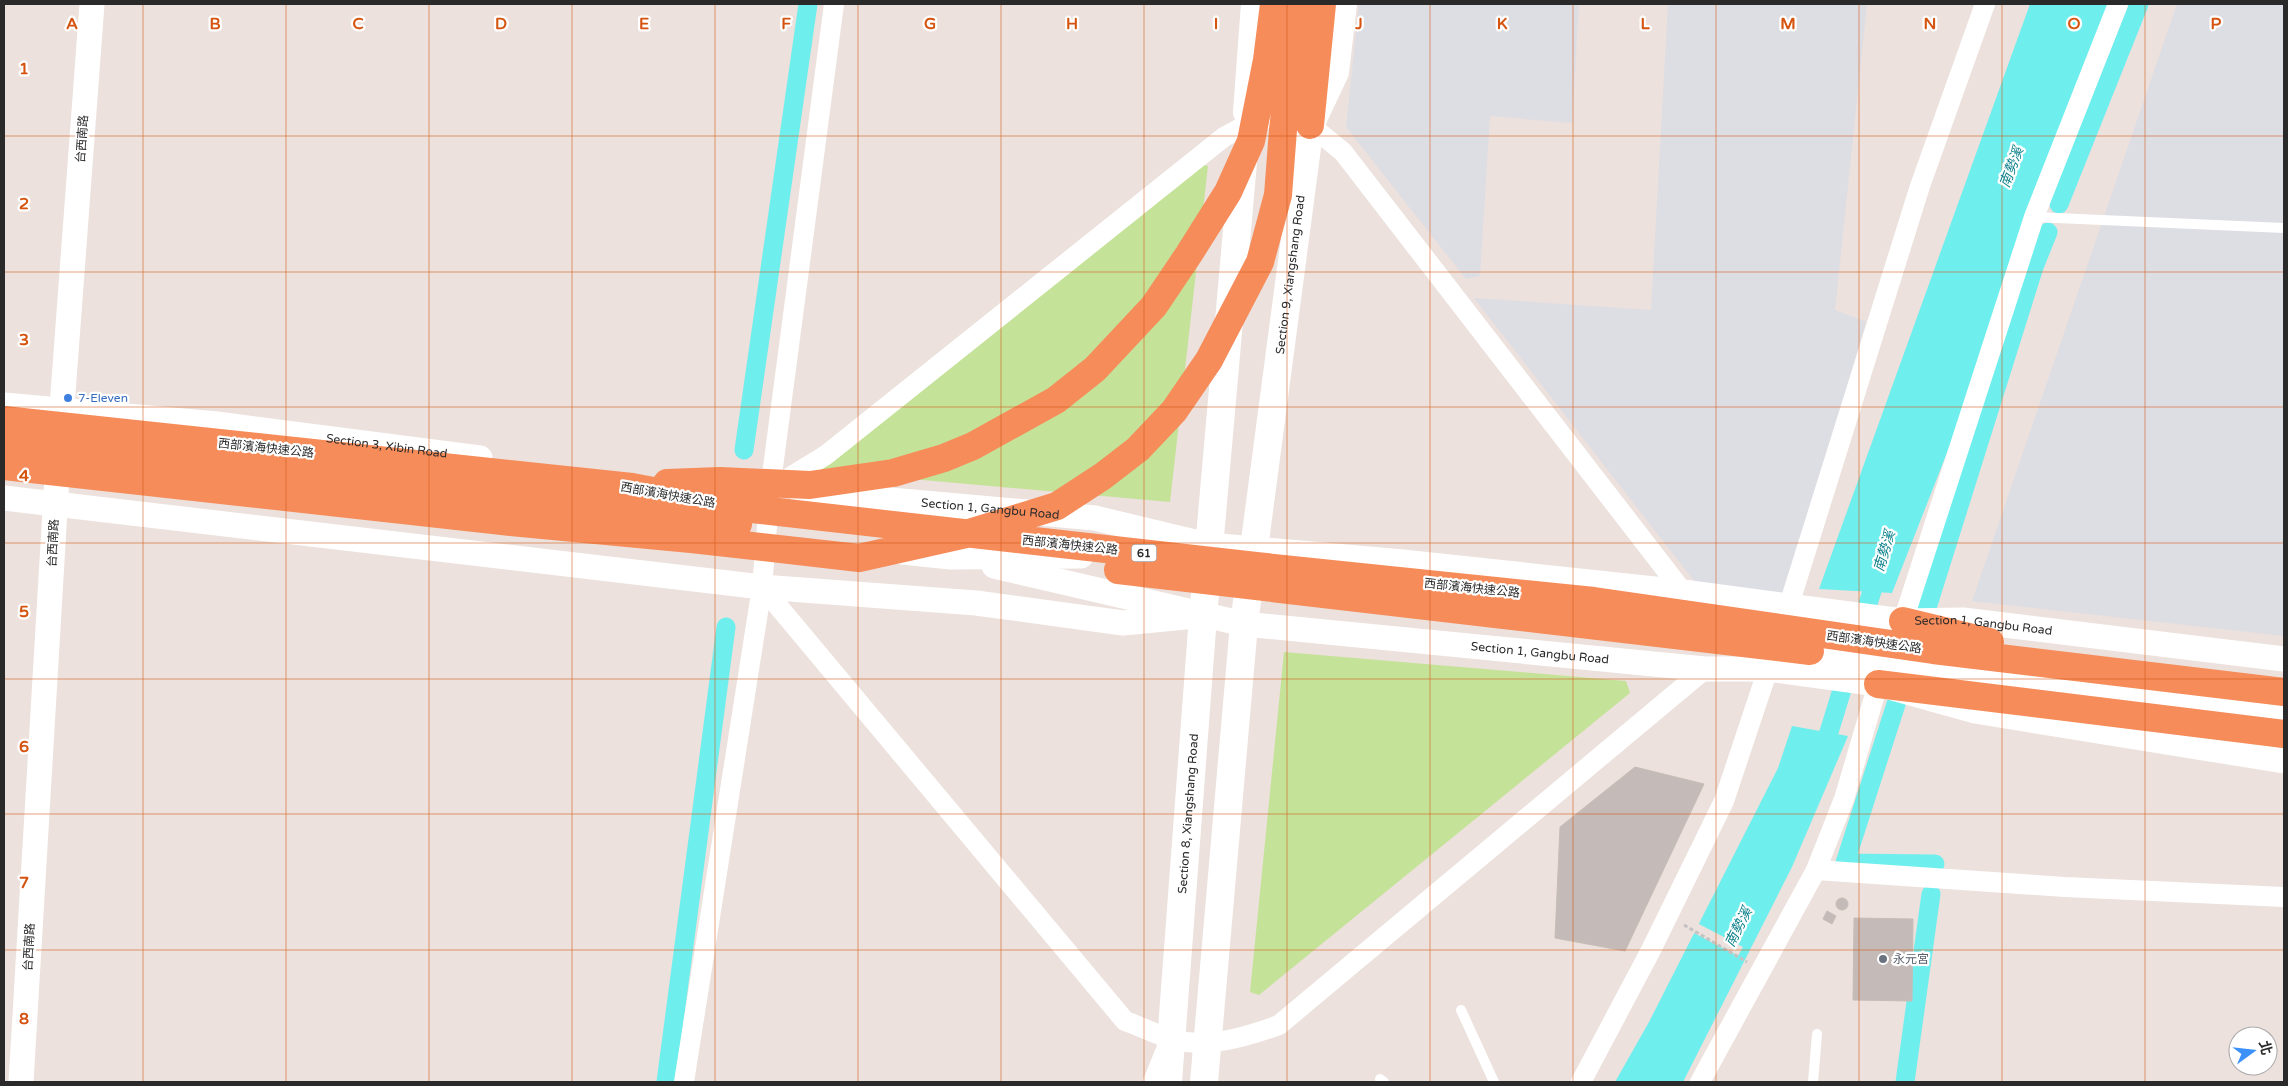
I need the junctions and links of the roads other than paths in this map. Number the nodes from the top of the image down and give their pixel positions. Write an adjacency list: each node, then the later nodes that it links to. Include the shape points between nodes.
1 (92, 4): 15 (street, 台西南路)
2 (834, 4): 22 (street)
3 (1255, 4): 10 (main road)
4 (1274, 4): 21 (highway, via 1251,141 1228,192 1154,306 1095,369 1056,400 973,446 894,473 810,485 720,481)
5 (1296, 4): 11 (main road, via 1296,71); 20 (highway, via 1278,195 1260,262 1209,360 1174,411 1138,448 1057,506 966,534 859,558)
6 (1322, 4): 11 (highway)
7 (1343, 4): 11 (main road, Section 9, Xiangshang Road, via 1334,72)
8 (1985, 4): 31 (street, via 1920,186)
9 (2118, 4): 12 (street)
10 (1246, 125): 11 (street, via 1282,115); 22 (street, via 1224,137 826,455); 26 (main road)
11 (1310, 125): 27 (main road, Section 9, Xiangshang Road); 30 (street, via 1343,152)
12 (2034, 217): 13 (lane); 33 (street)
13 (2284, 228)
14 (4, 405): 15 (street, Section 3, Xibin Road)
15 (61, 412): 19 (street, 台西南路); 22 (street, Section 3, Xibin Road, via 217,424 514,462)
16 (4, 420): 21 (highway, 西部濱海快速公路 / 61)
17 (4, 442): 42 (highway, 西部濱海快速公路 / 61, via 434,488)
18 (4, 454): 19 (street)
19 (58, 460): 24 (street, 台西南路); 25 (street)
20 (4, 466)
21 (632, 487): 41 (highway, 西部濱海快速公路 / 61, via 743,508 1594,601 1933,650)
22 (770, 490): 25 (street); 26 (street, Section 1, Gangbu Road, via 1095,518)
23 (4, 498): 24 (street)
24 (56, 503): 29 (street); 52 (street, 台西南路)
25 (766, 538): 28 (street, Section 1, Gangbu Road); 29 (street)
26 (1209, 545): 27 (street, Section 1, Gangbu Road); 28 (street, Section 1, Gangbu Road, via 1086,556); 32 (main road, Section 8, Xiangshang Road)
27 (1253, 549): 30 (street, Section 1, Gangbu Road); 34 (main road)
28 (952, 557): 32 (street, Section 1, Gangbu Road, via 1139,598)
29 (762, 587): 32 (street, Section 1, Gangbu Road, via 976,603 1123,623); 50 (street, via 1125,1020); 53 (street)
30 (1683, 592): 31 (street, Section 1, Gangbu Road); 40 (street, Section 1, Gangbu Road, via 1719,622 1812,656)
31 (1789, 605): 33 (street, Section 1, Gangbu Road)
32 (1203, 616): 34 (street, Section 1, Gangbu Road); 50 (main road, Section 8, Xiangshang Road)
33 (1903, 621): 35 (street, Section 1, Gangbu Road, via 1963,620); 38 (highway, via 2015,648)
34 (1244, 624): 36 (street, Section 1, Gangbu Road); 51 (main road)
35 (2284, 659)
36 (1706, 669): 37 (street, Section 1, Gangbu Road); 51 (street, via 1279,1025 1247,1037)
37 (1768, 669): 39 (street, Section 1, Gangbu Road); 59 (street, via 1724,801)
38 (2284, 680)
39 (1878, 684): 40 (street, Section 1, Gangbu Road, via 1932,678); 44 (highway); 45 (street, Section 1, Gangbu Road, via 1974,711); 46 (street, via 1844,799)
40 (2051, 686): 43 (street, Section 1, Gangbu Road)
41 (2284, 692)
42 (2284, 708)
43 (2284, 713)
44 (2284, 734)
45 (2284, 761)
46 (1816, 870): 47 (street, via 2064,887); 60 (street)
47 (2284, 896)
48 (1461, 1010): 58 (lane)
49 (1817, 1034): 61 (lane)
50 (1170, 1039): 51 (street); 54 (street); 55 (main road, Section 8, Xiangshang Road)
51 (1206, 1043): 56 (main road); 57 (street)
52 (21, 1082)
53 (684, 1082)
54 (1153, 1082)
55 (1168, 1082)
56 (1204, 1082)
57 (1215, 1082)
58 (1494, 1082)
59 (1581, 1082)
60 (1700, 1082)
61 (1813, 1082)

